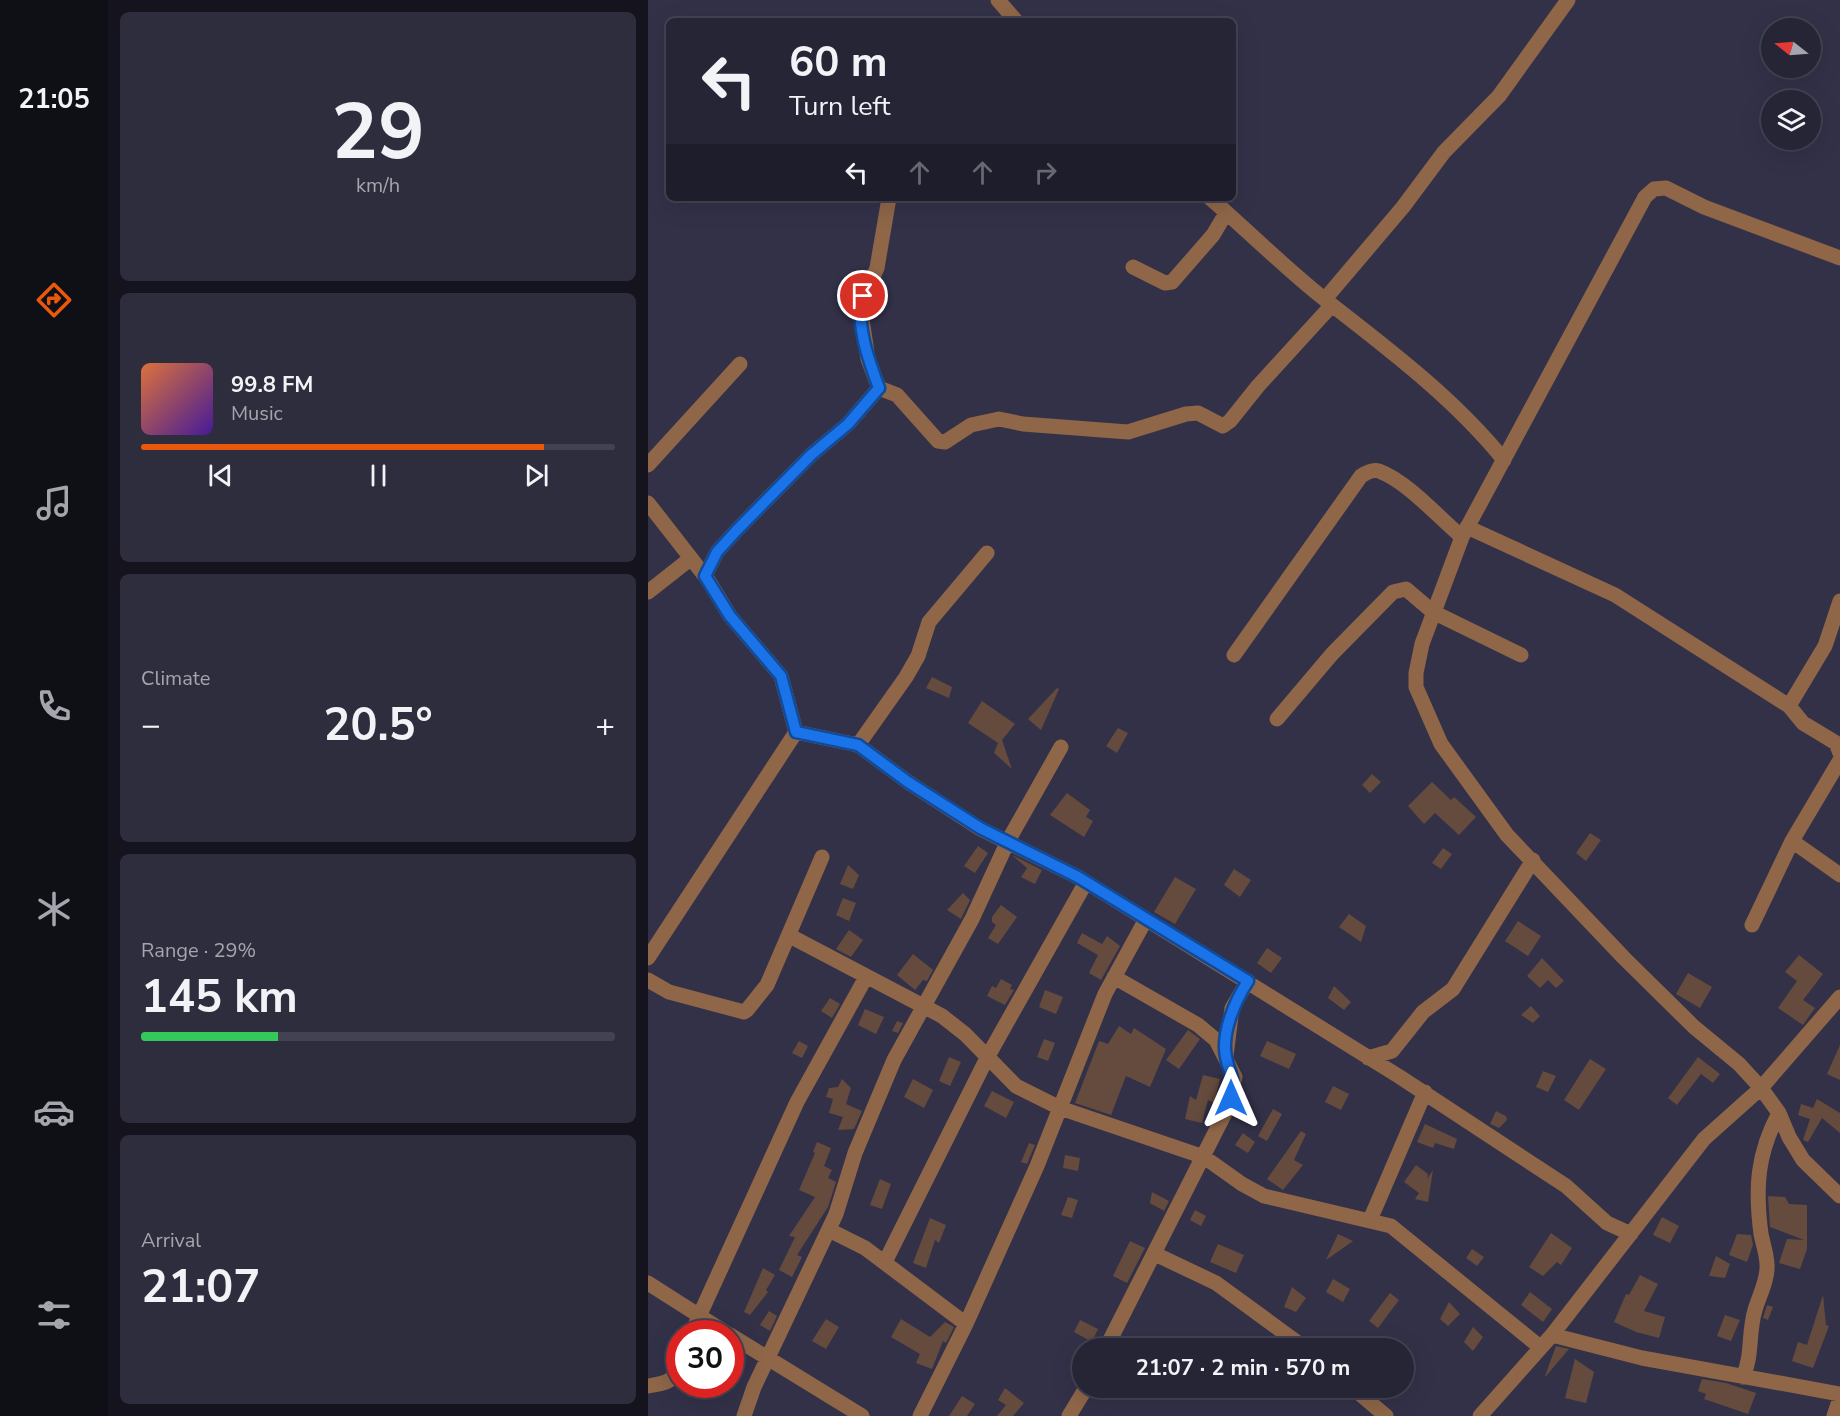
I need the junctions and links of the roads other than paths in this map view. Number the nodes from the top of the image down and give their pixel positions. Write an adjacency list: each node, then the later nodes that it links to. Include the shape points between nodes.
1 (998, 0): 3 (street)
2 (1568, 0): 9 (street, via 1499,96 1444,152)
3 (1013, 18)
4 (888, 201): 11 (street, via 877,268 860,306 868,358)
5 (1213, 201): 6 (street)
6 (1226, 213): 8 (street, via 1213,235 1172,282 1165,283); 9 (street)
7 (1840, 258): 12 (street, via 1704,207 1666,188 1654,189 1630,222)
8 (1133, 267)
9 (1329, 302): 11 (street, via 1223,426 1198,413 1128,432 999,419 970,425 945,442 938,441 897,395); 12 (street, via 1436,390)
10 (740, 364): 13 (street)
11 (879, 388): 18 (street, via 848,424 811,455 736,531 717,552)
12 (1504, 460): 15 (street)
13 (648, 465)
14 (648, 503): 17 (street)
15 (1465, 532): 21 (street); 22 (street, via 1378,470 1369,471 1361,476); 24 (street, via 1615,595)
16 (987, 553): 27 (street, via 929,622 906,677)
17 (690, 559): 18 (street); 19 (street)
18 (705, 576): 26 (street, via 730,616 781,676)
19 (648, 592)
20 (1840, 601): 24 (street, via 1824,646)
21 (1434, 612): 23 (street); 25 (street, via 1407,589 1393,592); 34 (street, via 1416,673 1416,687 1424,709 1441,744 1507,835)
22 (1234, 655)
23 (1521, 655)
24 (1789, 706): 29 (street, via 1803,723 1836,743)
25 (1276, 719)
26 (796, 732): 27 (street); 40 (street)
27 (858, 745): 31 (street, via 908,782 980,828)
28 (1061, 747): 31 (street)
29 (1840, 753)
30 (1840, 760): 32 (street)
31 (1008, 841): 36 (street); 46 (street, via 972,919)
32 (1792, 841): 35 (street); 38 (street)
33 (822, 857): 39 (street)
34 (1533, 860): 47 (street, via 1454,989 1423,1012); 52 (street, via 1624,958)
35 (1840, 875)
36 (1086, 882): 37 (street); 48 (street)
37 (1146, 919): 41 (street); 44 (street)
38 (1752, 925)
39 (790, 936): 42 (street); 43 (street, via 767,985 744,1012 669,992)
40 (648, 958)
41 (1114, 977): 49 (street, via 1198,1026 1216,1040); 54 (street, via 1087,1034)
42 (866, 978): 46 (street); 65 (street, via 797,1102)
43 (648, 980)
44 (1248, 981): 49 (street, via 1232,1008); 50 (street)
45 (1840, 997): 52 (street)
46 (923, 1006): 48 (street, via 965,1034); 59 (street, via 894,1060)
47 (1392, 1051): 50 (street); 51 (street)
48 (988, 1056): 54 (street, via 1016,1086); 62 (street)
49 (1226, 1056): 56 (street, via 1234,1077 1231,1098)
50 (1368, 1058): 51 (street)
51 (1400, 1077): 53 (street)
52 (1761, 1088): 55 (street); 60 (street, via 1704,1139)
53 (1425, 1092): 58 (street); 60 (street, via 1566,1186 1607,1223)
54 (1060, 1108): 56 (street); 68 (street)
55 (1779, 1113): 57 (street, via 1803,1160); 75 (street, via 1765,1140 1759,1169 1759,1217 1768,1266 1752,1320 1751,1353)
56 (1204, 1157): 58 (street, via 1264,1196); 61 (street)
57 (1840, 1196)
58 (1370, 1220): 73 (street, via 1406,1235)
59 (828, 1230): 62 (street); 74 (street)
60 (1631, 1234): 69 (street)
61 (1155, 1254): 70 (street); 71 (street, via 1216,1283)
62 (885, 1262): 68 (street)
63 (652, 1286): 64 (street); 65 (street)
64 (648, 1302)
65 (697, 1314): 66 (street); 67 (street)
66 (695, 1320)
67 (707, 1320)
68 (966, 1324): 84 (street)
69 (1552, 1335): 73 (street); 75 (street, via 1642,1358)
70 (1111, 1338)
71 (1291, 1338)
72 (744, 1344): 74 (street)
73 (1540, 1347): 87 (street)
74 (767, 1359): 82 (street); 83 (street)
75 (1743, 1377): 78 (street)
76 (666, 1383): 77 (street)
77 (648, 1386)
78 (1840, 1396): 88 (street)
79 (1080, 1398): 81 (street)
80 (1365, 1398): 86 (street)
81 (1071, 1412): 85 (street)
82 (744, 1416)
83 (862, 1416)
84 (920, 1416)
85 (1088, 1416)
86 (1386, 1416)
87 (1480, 1416)
88 (1834, 1416)

